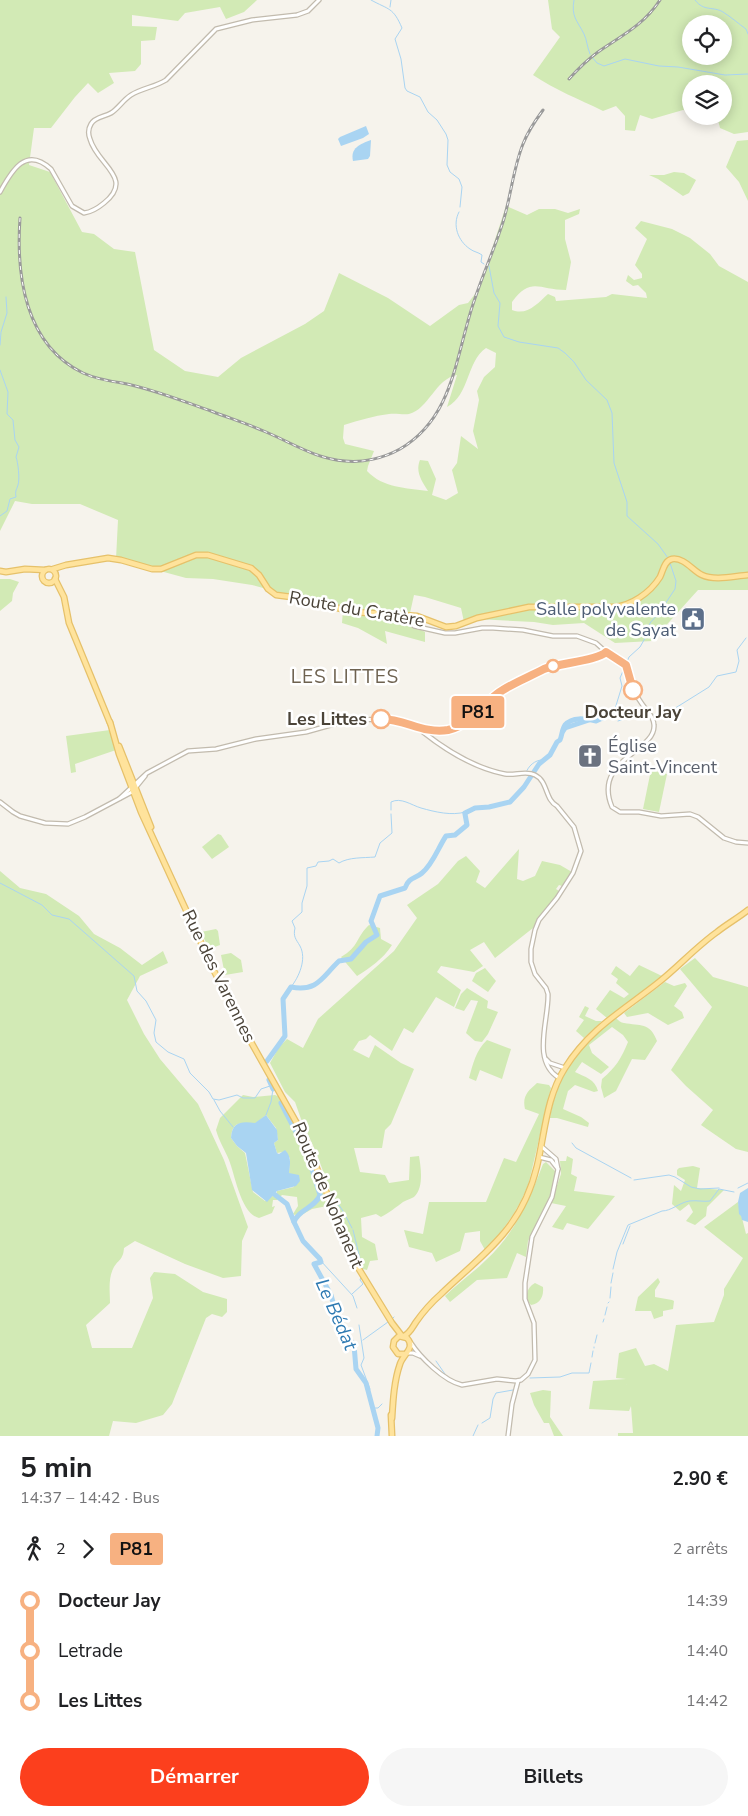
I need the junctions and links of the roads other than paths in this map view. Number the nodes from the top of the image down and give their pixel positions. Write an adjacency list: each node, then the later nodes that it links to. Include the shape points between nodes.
1 (319, 0): 2 (street, via 304,13 216,30 166,80 132,94 111,113 90,125 92,145 117,181 110,198 92,211 80,212 72,206 51,169 34,160 21,162)
2 (0, 192)
3 (66, 565): 5 (main road); 10 (main road); 11 (main road, Route du Cratère, via 108,558 160,570 196,555 208,554 251,568 276,595 353,612)
4 (30, 569): 6 (main road); 7 (main road); 9 (main road)
5 (52, 569): 6 (main road); 10 (main road)
6 (45, 570): 9 (main road)
7 (0, 571)
8 (748, 574): 11 (main road, Route du Cratère, via 704,576 681,560 674,559 667,562 650,589 622,606 535,607 478,618 451,627)
9 (42, 576): 10 (main road, via 46,582)
10 (54, 579): 14 (main road, Rue des Varennes)
11 (410, 615): 12 (street, via 414,626 445,633 487,628 519,629 553,636 574,636 596,643)
12 (606, 652): 13 (street, via 599,657 552,666 537,673 497,694 462,725 440,731); 16 (street, via 626,665 634,693 654,724 653,731 641,747 615,770 608,792 613,809 665,816 690,814 724,838)
13 (422, 729): 14 (street, via 392,719 349,720 310,732 188,751 149,772); 18 (street, via 441,746 482,768 507,775 532,774 540,779 550,800 574,827 581,851 573,873 537,924 531,949 533,968 548,997)
14 (133, 788): 15 (street, via 68,824 20,816); 21 (main road, Rue des Varennes, via 232,1007)
15 (0, 802)
16 (748, 843)
17 (748, 910): 19 (main road, via 716,932 662,980 596,1030)
18 (544, 1057): 19 (street, via 550,1063); 20 (street)
19 (565, 1068): 20 (main road)
20 (559, 1078): 22 (main road, via 548,1108)
21 (281, 1093): 26 (main road, Route de Nohanent, via 314,1158 350,1252)
22 (541, 1146): 23 (main road); 24 (street, via 556,1159)
23 (539, 1157): 24 (street, via 551,1160); 25 (main road, via 525,1200 506,1231)
24 (558, 1169): 33 (street, via 552,1197 530,1242 524,1292 534,1323 536,1355 528,1374)
25 (425, 1311): 27 (main road, via 410,1333); 29 (main road)
26 (392, 1322): 27 (main road, Route de Nohanent); 28 (main road, Route de Nohanent)
27 (403, 1336): 28 (main road); 29 (main road)
28 (395, 1339): 30 (main road, via 393,1347)
29 (410, 1342): 31 (main road); 32 (street)
30 (396, 1352): 31 (main road); 34 (main road)
31 (406, 1354): 32 (street, via 413,1353); 34 (main road, via 399,1368)
32 (422, 1358): 33 (street, via 446,1378 462,1385 497,1379)
33 (518, 1381): 36 (street)
34 (392, 1418): 35 (main road)
35 (392, 1436)
36 (508, 1436)

